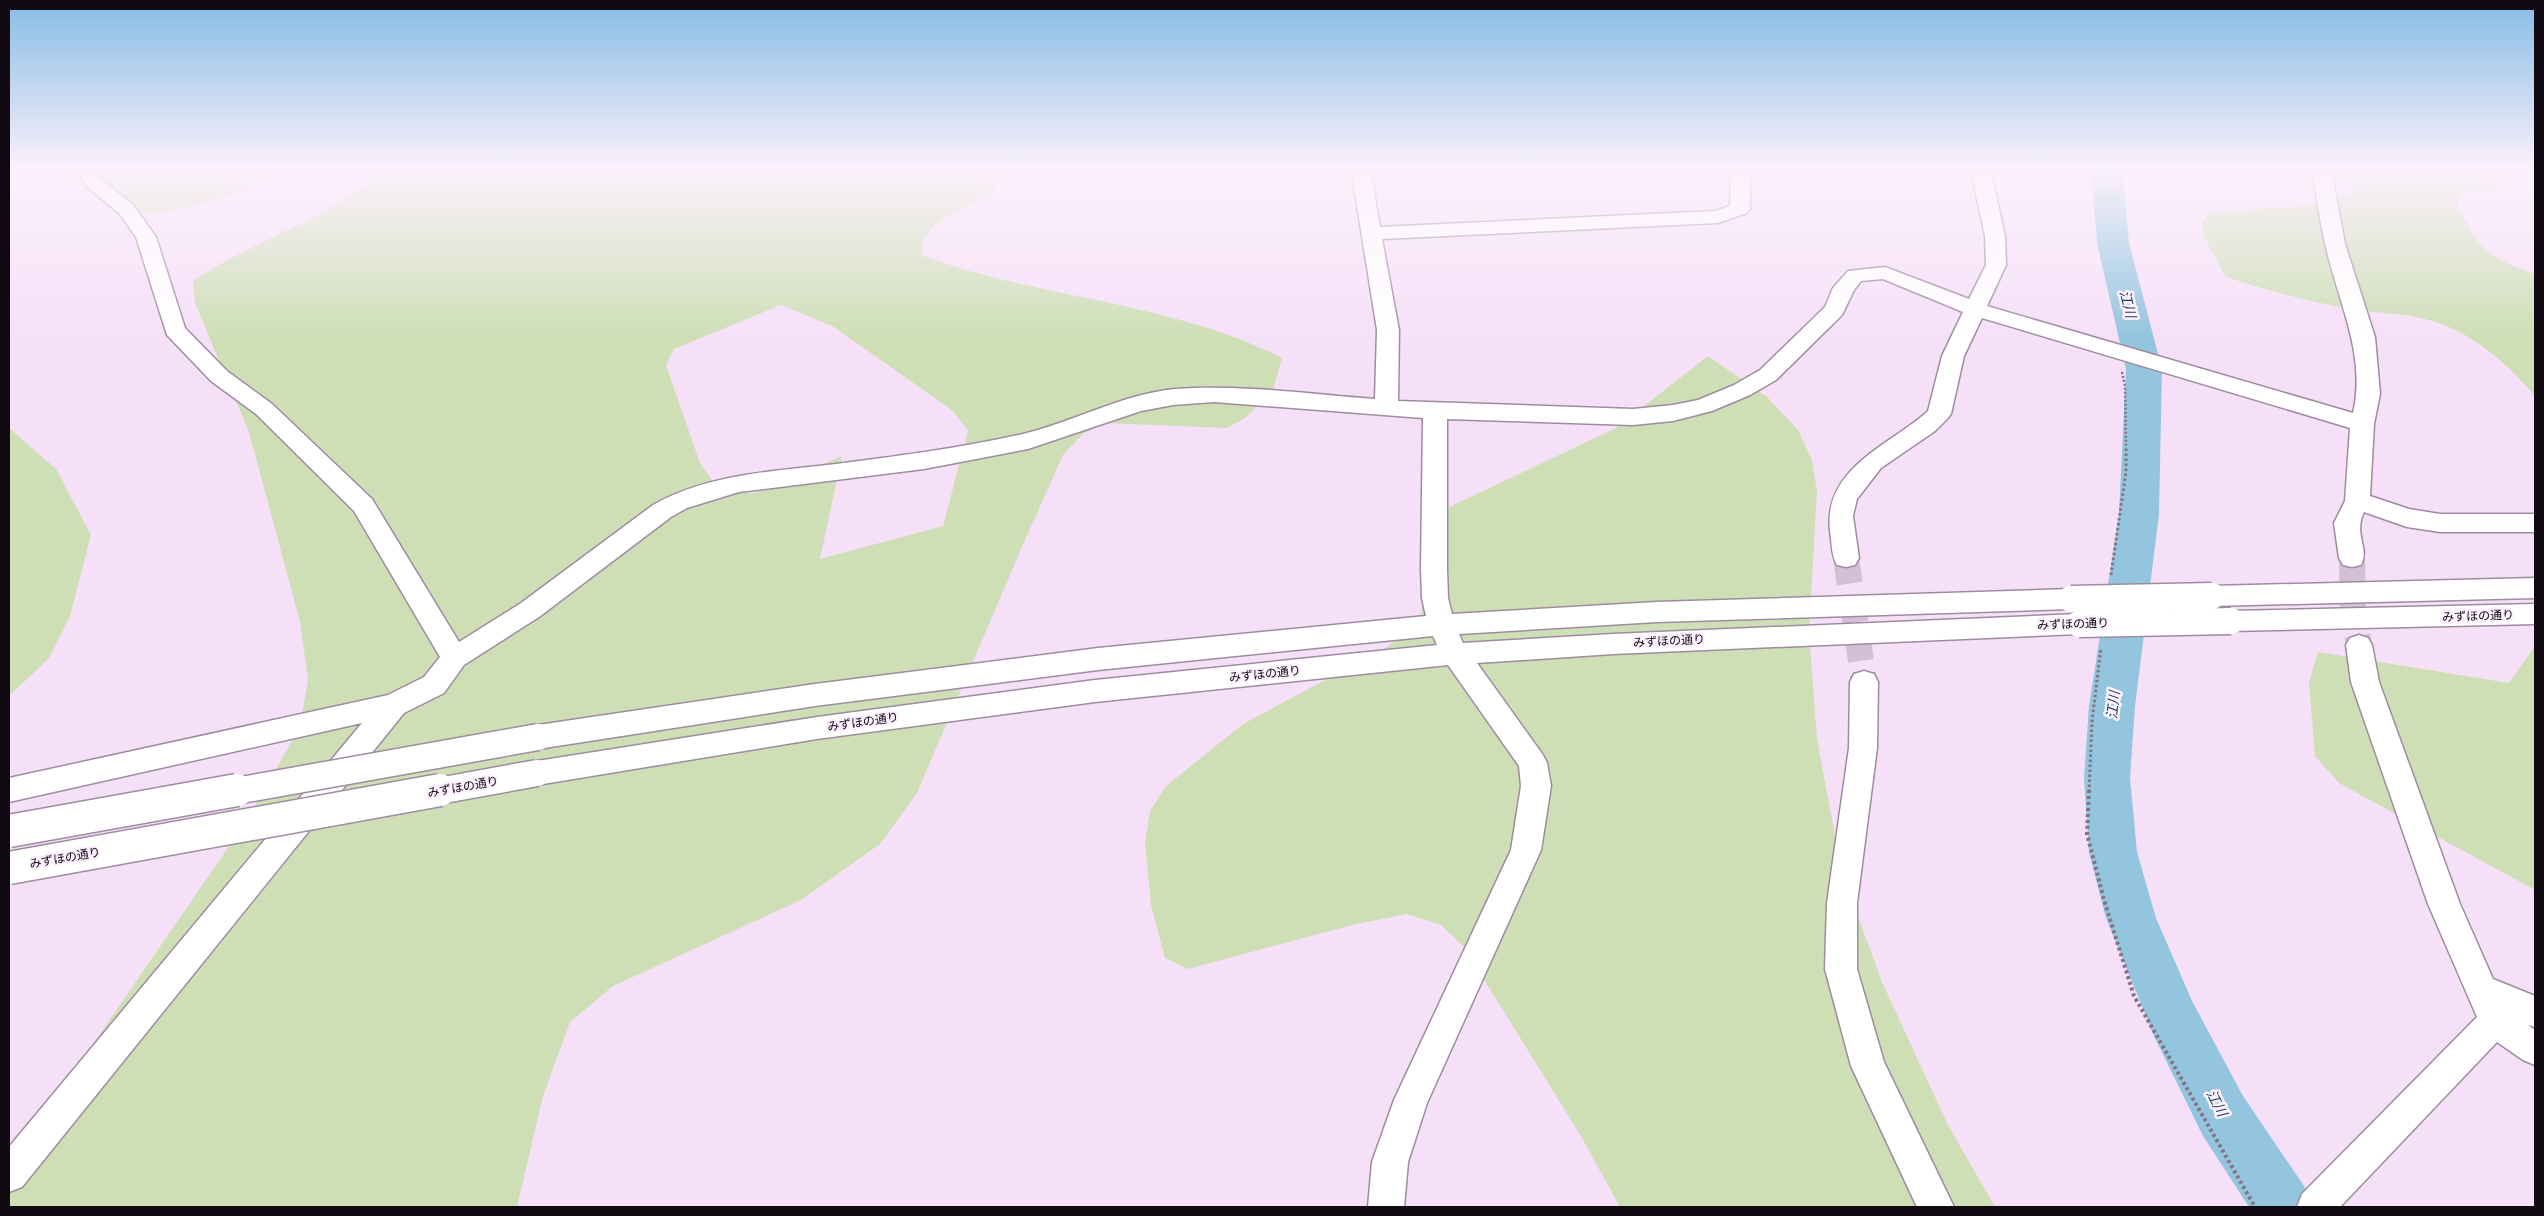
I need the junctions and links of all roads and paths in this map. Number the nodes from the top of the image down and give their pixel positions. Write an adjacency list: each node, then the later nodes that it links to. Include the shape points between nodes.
1 (137, 225): 24 (street, via 146,237 175,330 219,376 264,409 363,505)
2 (1370, 225): 6 (street)
3 (1550, 225): 6 (street)
4 (1993, 225): 7 (street, via 1996,265)
5 (2331, 225): 11 (street, via 2334,244 2364,337 2369,394)
6 (1371, 233): 9 (street, via 1388,330)
7 (1975, 309): 8 (street); 10 (street, via 1885,273 1855,274 1834,310 1768,375 1704,406 1673,414 1633,417); 14 (street, via 1953,356 1939,414 1927,426 1873,462 1845,497 1841,516)
8 (2116, 351): 11 (street); 16 (path, via 2125,386 2126,472)
9 (1386, 408): 10 (street); 24 (street, via 1214,395 1172,397 1137,404 1028,441 924,461 739,484 678,502 662,511 530,610)
10 (1435, 411): 20 (street, via 1434,569 1435,598)
11 (2362, 424): 12 (street)
12 (2357, 501): 13 (street, via 2407,518 2440,523); 15 (street, via 2346,523)
13 (2535, 522)
14 (1846, 558)
15 (2352, 558)
16 (2110, 583)
17 (2535, 588): 18 (street, みずほの通り, bridge, via 2212,596)
18 (2075, 612): 19 (street, みずほの通り, bridge, via 2232,621); 20 (street, みずほの通り, via 1657,612); 23 (street, みずほの通り)
19 (2535, 614)
20 (1441, 625): 23 (street); 28 (street, みずほの通り, bridge, via 1098,659 815,695 538,737)
21 (2102, 642): 37 (path, via 2092,721 2087,834 2104,900 2134,996)
22 (2359, 645): 30 (street, via 2365,682 2441,895)
23 (1455, 654): 29 (street, みずほの通り, bridge, via 1095,691 817,728 537,773); 35 (street, via 1533,763 1536,786 1526,850 1411,1100 1390,1162)
24 (454, 658): 26 (street, via 434,685)
25 (1864, 682): 36 (street, via 1863,748 1842,903 1841,969 1868,1066)
26 (394, 705): 27 (street); 34 (street)
27 (9, 790)
28 (9, 831)
29 (9, 868)
30 (2482, 990): 31 (street); 32 (street)
31 (2535, 1012)
32 (2495, 1021): 33 (street); 38 (street)
33 (2535, 1049)
34 (9, 1174)
35 (1386, 1207)
36 (1936, 1207)
37 (2256, 1207)
38 (2315, 1207)

